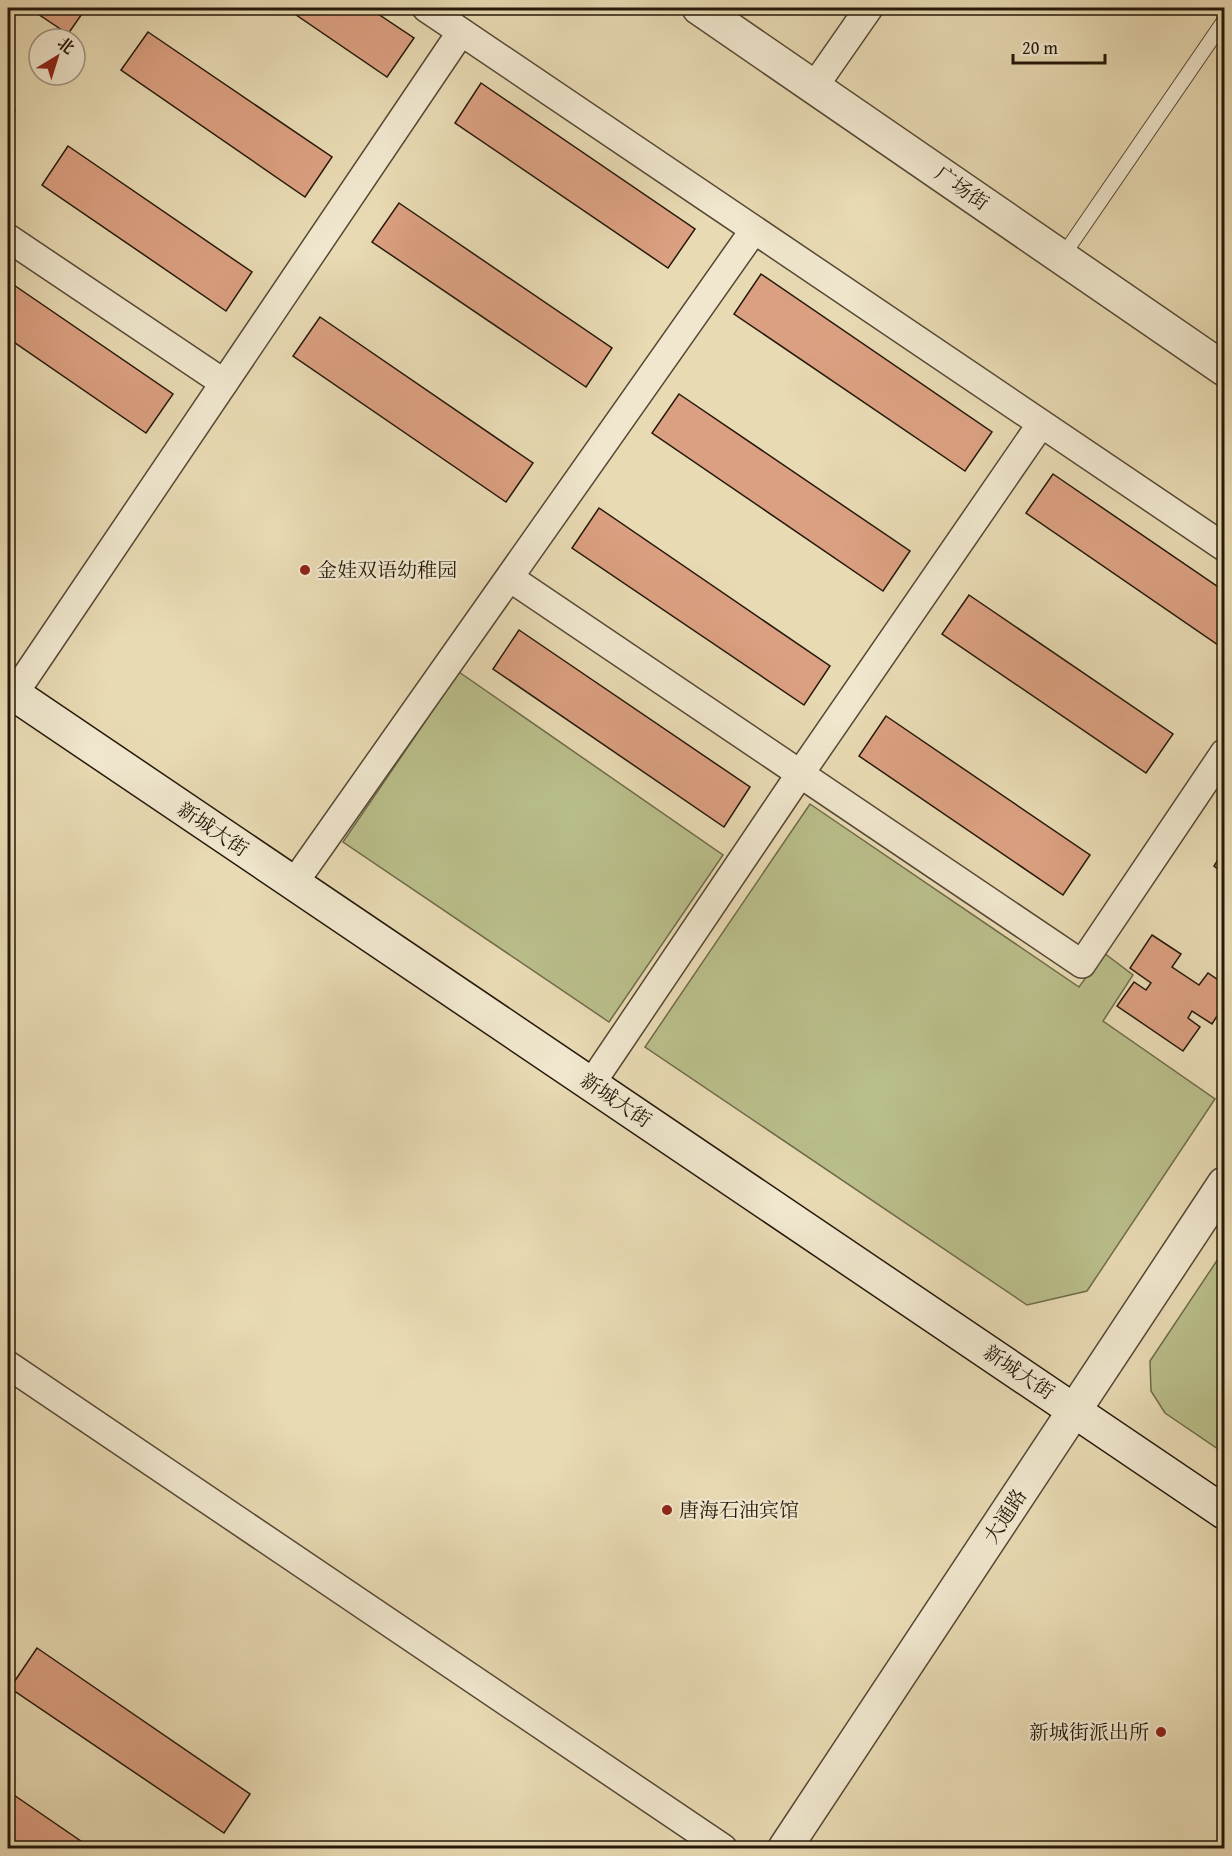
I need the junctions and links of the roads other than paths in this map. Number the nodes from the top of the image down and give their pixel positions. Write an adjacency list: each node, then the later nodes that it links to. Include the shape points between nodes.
1 (426, 8): 5 (street)
2 (699, 8): 6 (main road, 广场街)
3 (869, 8): 6 (street)
4 (1224, 21): 9 (lane)
5 (461, 32): 7 (street); 11 (street)
6 (814, 87): 9 (main road, 广场街)
7 (754, 230): 12 (street); 14 (street)
8 (8, 238): 11 (street)
9 (1062, 257): 10 (main road, 广场街)
10 (1224, 369)
11 (224, 383): 15 (street)
12 (1041, 424): 13 (street); 17 (street)
13 (1224, 547)
14 (510, 578): 17 (street); 18 (street)
15 (10, 692): 18 (main road, 新城大街)
16 (1224, 753): 17 (street, via 1082,964)
17 (800, 774): 19 (street)
18 (294, 883): 19 (main road, 新城大街)
19 (591, 1084): 22 (main road, 新城大街)
20 (1224, 1184): 22 (main road, 大通路)
21 (8, 1365): 24 (street)
22 (1075, 1410): 23 (main road, 新城大街); 25 (main road, 大通路)
23 (1224, 1512)
24 (723, 1848)
25 (785, 1848)

